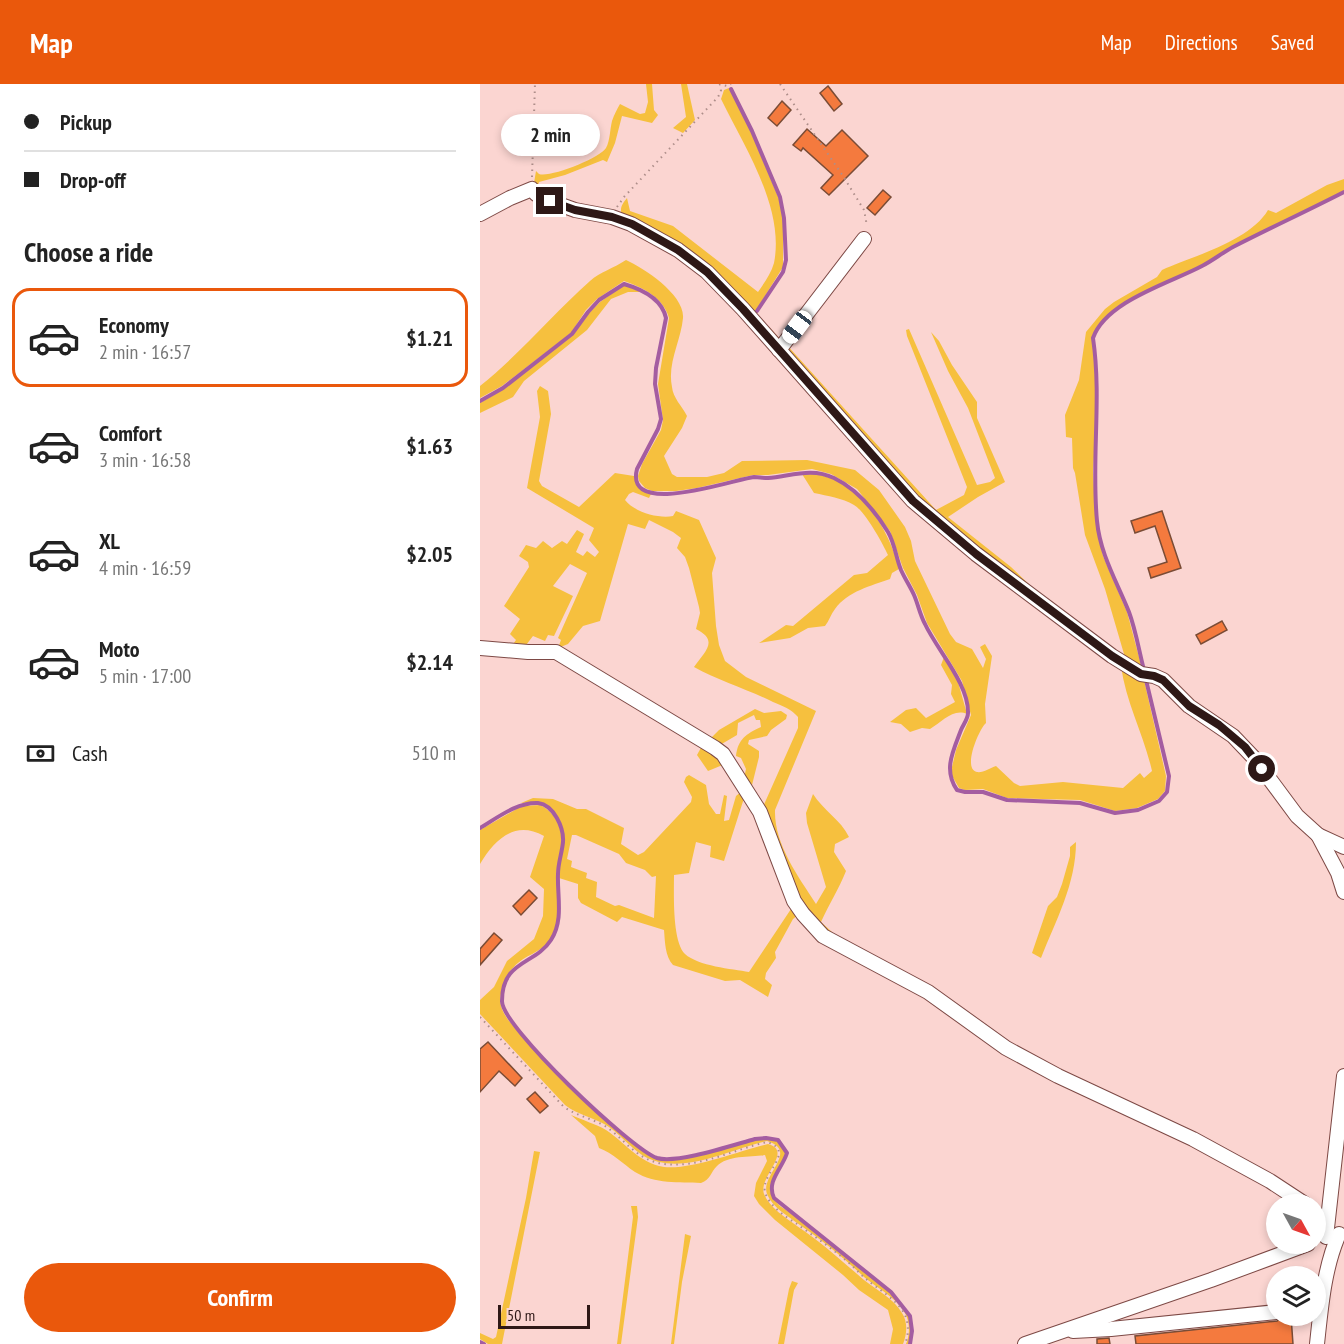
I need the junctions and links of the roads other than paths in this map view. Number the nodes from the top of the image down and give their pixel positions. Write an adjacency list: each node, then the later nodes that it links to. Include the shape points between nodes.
1 (480, 214): 3 (street, via 532,189 550,201 612,217 654,235 707,272)
2 (864, 239): 3 (street)
3 (780, 350): 5 (street, via 913,501 976,554 1112,656 1141,674 1163,680 1189,706 1233,736 1297,816)
4 (480, 648): 9 (street, via 556,651 715,748 723,754 760,812 794,901 823,936 928,992 1019,1056 1193,1139)
5 (1318, 835): 6 (street); 7 (street)
6 (1344, 847)
7 (1344, 892)
8 (1344, 1076): 10 (street)
9 (1290, 1194)
10 (1330, 1234): 12 (street)
11 (1281, 1254): 15 (street)
12 (1326, 1274)
13 (1266, 1313): 16 (street)
14 (1318, 1326): 19 (street)
15 (1068, 1328): 16 (street, via 1074,1332); 17 (street)
16 (1112, 1329): 18 (street)
17 (1025, 1344)
18 (1113, 1344)
19 (1317, 1344)

